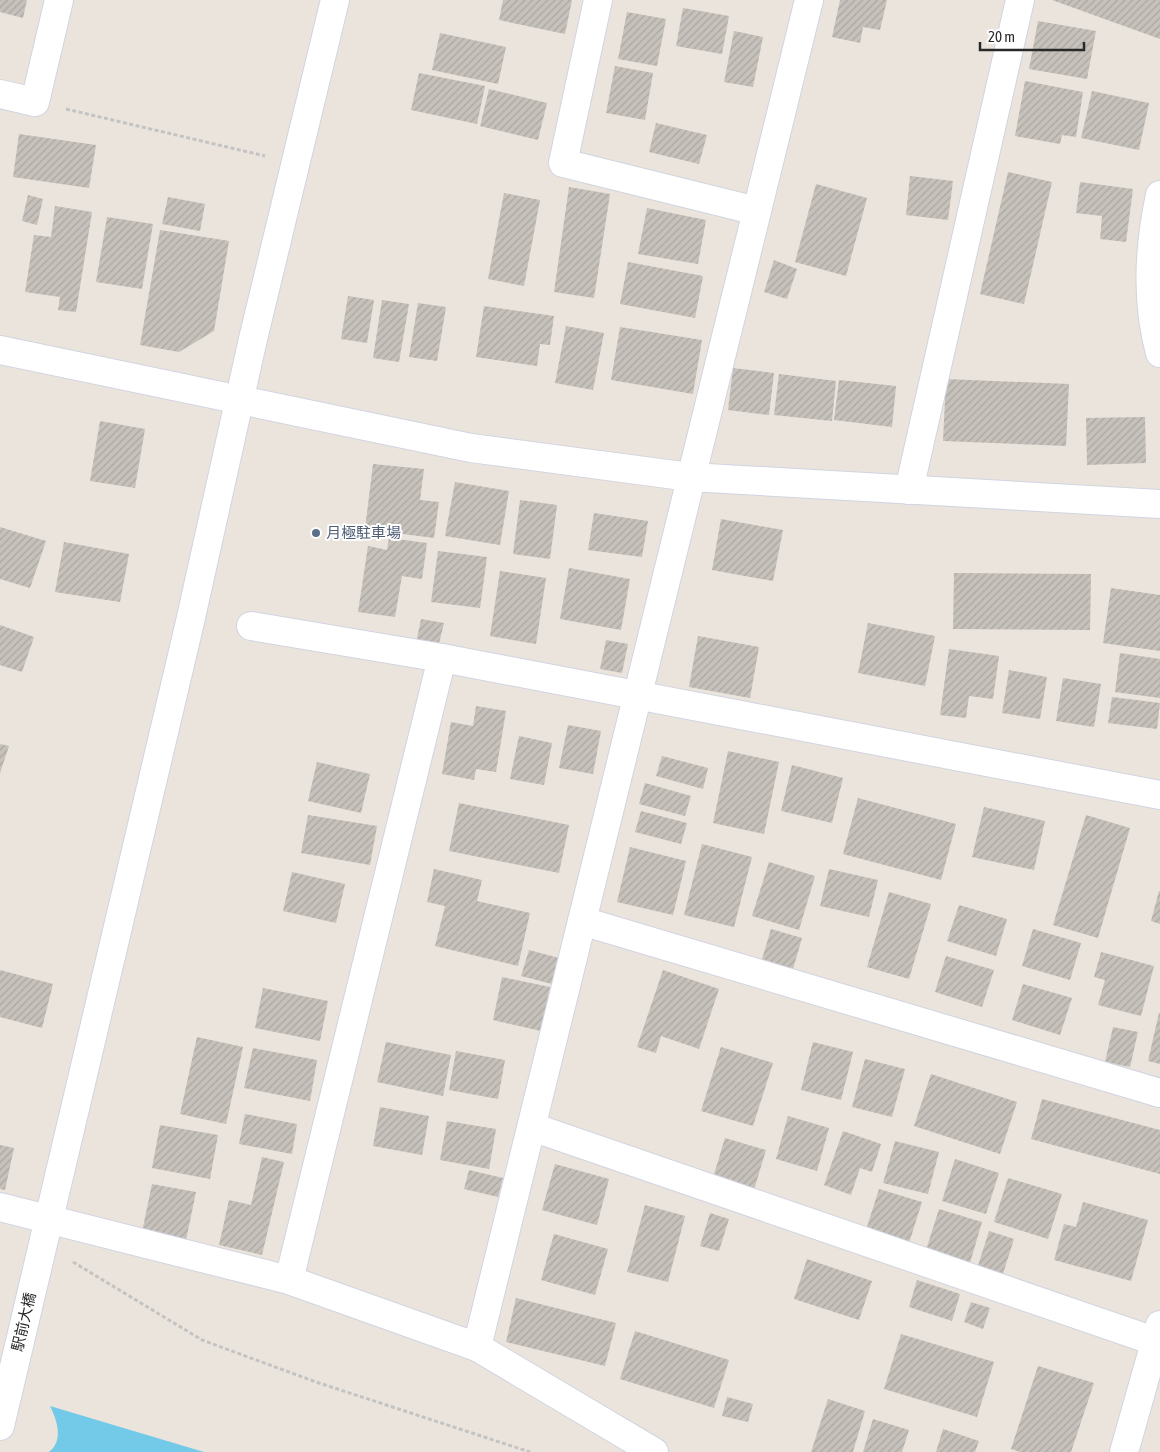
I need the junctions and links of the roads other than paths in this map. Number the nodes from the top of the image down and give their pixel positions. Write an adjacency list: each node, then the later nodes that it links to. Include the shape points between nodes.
1 (59, 0): 6 (street, via 35,102)
2 (335, 0): 11 (street, 駅前大橋)
3 (598, 0): 8 (street, via 563,163)
4 (809, 0): 8 (street)
5 (1020, 0): 13 (street)
6 (0, 94)
7 (1160, 195): 10 (street, via 1154,220 1150,296)
8 (757, 211): 12 (street)
9 (0, 350): 11 (street)
10 (1160, 353)
11 (238, 400): 12 (street, via 471,448); 23 (street, 駅前大橋, via 190,622)
12 (690, 477): 13 (street); 17 (street)
13 (909, 490): 14 (street)
14 (1160, 504)
15 (251, 626): 16 (street)
16 (442, 658): 17 (street); 24 (street)
17 (639, 696): 18 (street); 19 (street)
18 (1160, 795)
19 (582, 921): 20 (street); 21 (street)
20 (1160, 1093)
21 (532, 1127): 25 (street); 26 (street)
22 (0, 1208): 23 (street)
23 (49, 1218): 24 (street); 27 (street, 駅前大橋)
24 (289, 1280): 26 (street)
25 (1158, 1336): 29 (street)
26 (478, 1347): 28 (street)
27 (0, 1426)
28 (654, 1452)
29 (1124, 1452)

